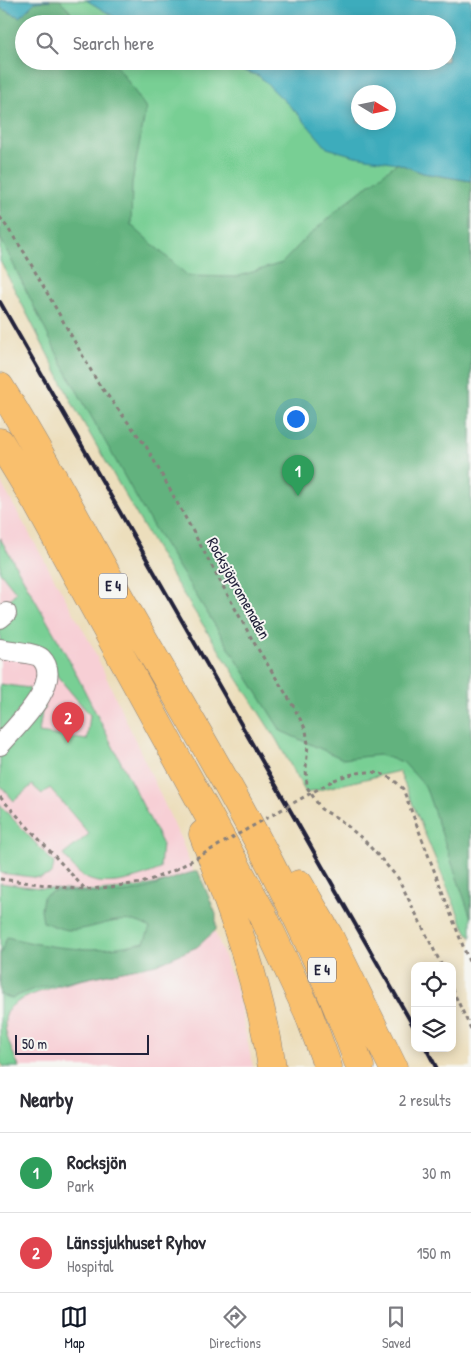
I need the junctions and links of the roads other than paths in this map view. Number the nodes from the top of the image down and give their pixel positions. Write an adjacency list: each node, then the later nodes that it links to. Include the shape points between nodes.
1 (0, 387): 6 (highway, E 4)
2 (0, 442): 4 (highway, E 4)
3 (0, 649): 5 (lane, via 42,658 48,671 48,683 36,703)
4 (154, 715): 7 (highway, via 242,941); 8 (highway, E 4, via 261,911 308,1012)
5 (0, 745)
6 (228, 785): 9 (highway, E 4, via 277,876 328,984); 10 (highway, via 288,866 329,936)
7 (272, 1067)
8 (328, 1067)
9 (360, 1067)
10 (393, 1067)

